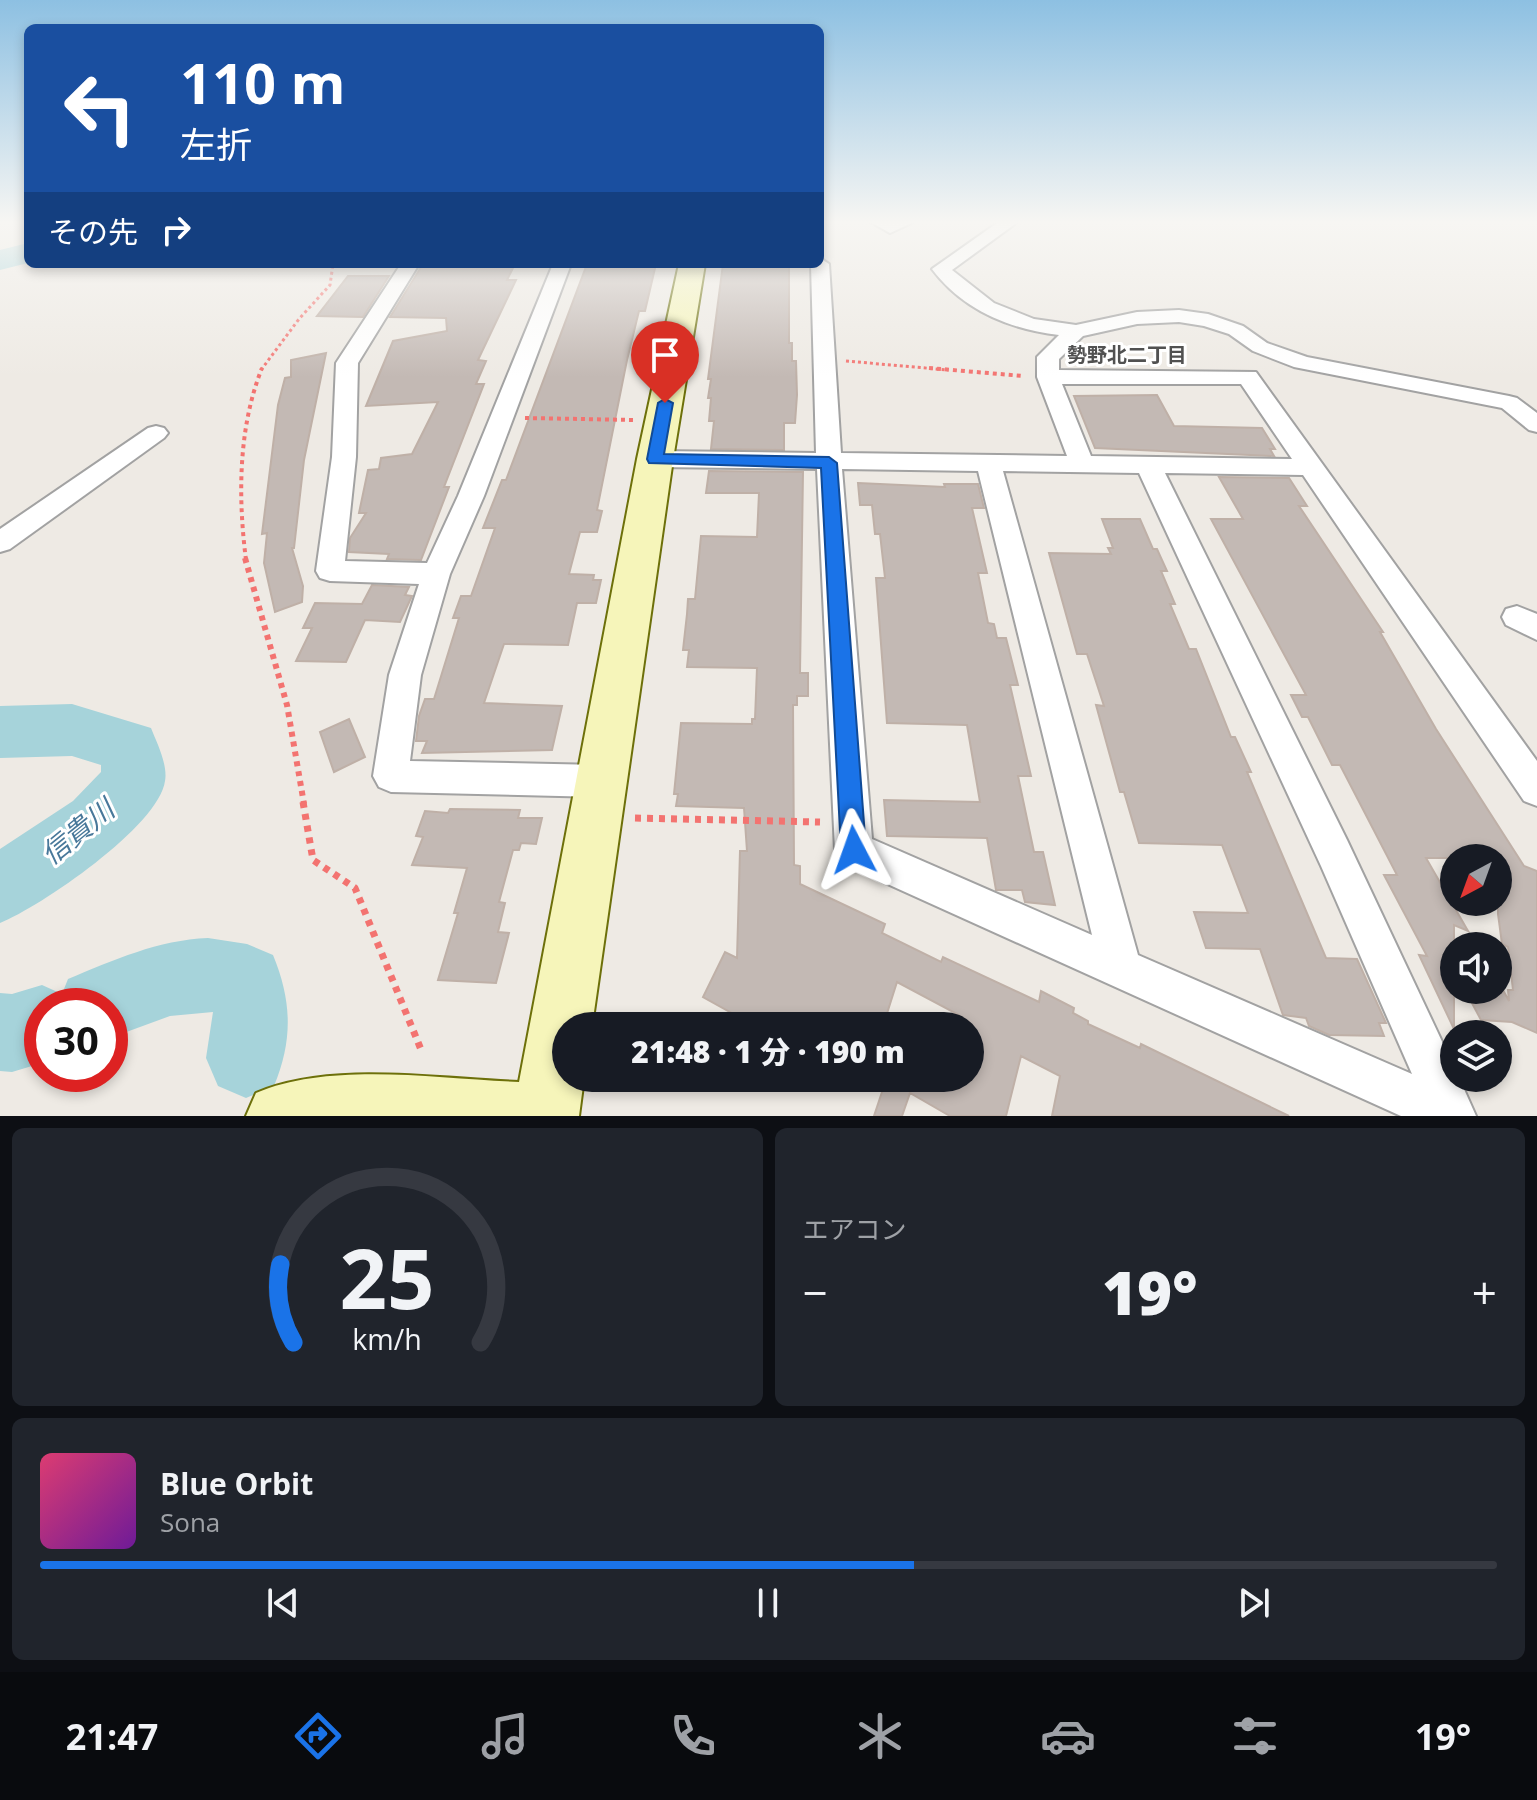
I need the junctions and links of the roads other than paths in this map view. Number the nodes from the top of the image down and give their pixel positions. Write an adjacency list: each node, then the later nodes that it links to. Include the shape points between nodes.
1 (404, 273): 17 (street, via 347,363 344,457 330,571)
2 (558, 273): 17 (street)
3 (690, 273): 10 (street)
4 (820, 273): 11 (street)
5 (945, 273): 6 (street, via 986,310 1022,324)
6 (1076, 331): 7 (street, via 1048,357); 8 (street, via 1137,318 1208,320 1302,362 1509,403)
7 (1048, 377): 12 (street); 15 (street, via 1248,377)
8 (1537, 425)
9 (156, 433): 16 (street)
10 (651, 439): 11 (street); 19 (street)
11 (829, 463): 13 (street); 20 (street, via 854,850)
12 (1082, 464): 13 (street); 14 (street)
13 (989, 465): 20 (street)
14 (1149, 467): 15 (street); 24 (street)
15 (1308, 467): 18 (street)
16 (0, 542)
17 (436, 574): 19 (street, via 405,675 391,776)
18 (1537, 790)
19 (613, 800): 23 (street)
20 (1121, 968): 24 (street)
21 (279, 1116): 22 (street, via 331,1107)
22 (540, 1116)
23 (546, 1116)
24 (1453, 1116)

